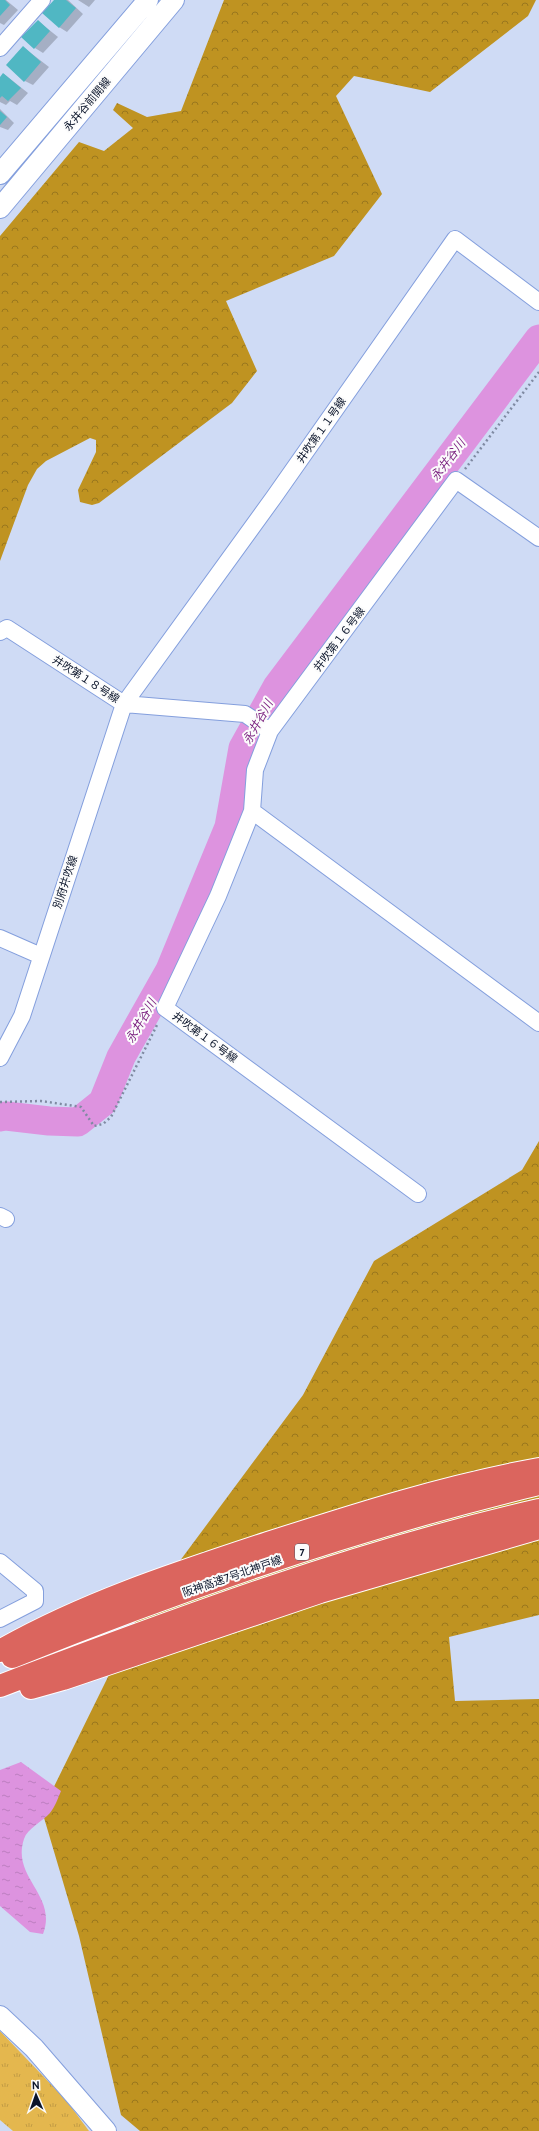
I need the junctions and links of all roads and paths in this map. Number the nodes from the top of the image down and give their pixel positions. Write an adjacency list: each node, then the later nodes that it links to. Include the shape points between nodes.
1 (42, 0): 4 (street)
2 (148, 0): 5 (street, 永井谷前開線)
3 (174, 0): 6 (street, 永井谷前開線)
4 (0, 48)
5 (0, 174)
6 (0, 208)
7 (539, 302): 12 (street, 井吹第１１号線, via 455,239 274,497)
8 (539, 372): 9 (path)
9 (456, 480): 10 (street); 13 (street, 井吹第１６号線)
10 (539, 538)
11 (0, 632): 12 (street, 井吹第１８号線, via 7,628)
12 (124, 704): 13 (street, 井吹第１８号線, via 245,714); 16 (street, 別府井吹線)
13 (268, 729): 14 (street, 井吹第１６号線, via 255,770)
14 (252, 811): 17 (street, 井吹第１６号線, via 218,896); 18 (street)
15 (0, 938): 16 (street)
16 (41, 956): 19 (street, 別府井吹線, via 22,1016)
17 (165, 1008): 20 (path, via 111,1117 103,1124 94,1126 81,1107 41,1101); 21 (street, 井吹第１６号線)
18 (539, 1023)
19 (0, 1058)
20 (0, 1102)
21 (418, 1194)
22 (539, 1469): 28 (highway, via 448,1488 231,1555 98,1603 40,1628)
23 (539, 1484): 29 (highway, 阪神高速7号北神戸線 / 7, via 415,1517 217,1580)
24 (539, 1510): 30 (highway, 7, via 421,1541 232,1601)
25 (539, 1528): 31 (highway, via 320,1592 63,1679)
26 (0, 1562): 27 (street, via 35,1591 35,1601)
27 (0, 1619)
28 (0, 1651)
29 (0, 1662)
30 (0, 1686)
31 (0, 1696)
32 (0, 2016): 33 (street, via 34,2048)
33 (106, 2131)

